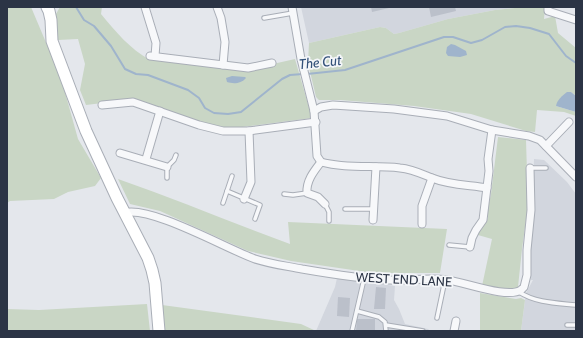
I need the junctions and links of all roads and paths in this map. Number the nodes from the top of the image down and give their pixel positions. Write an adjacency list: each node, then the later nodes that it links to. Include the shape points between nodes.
1 (47, 7): 8 (main road)
2 (55, 7): 8 (main road)
3 (145, 7): 11 (street, via 156,44 152,56)
4 (218, 7): 11 (street, via 225,42)
5 (548, 9): 9 (street)
6 (293, 10): 7 (lane); 14 (street)
7 (264, 18)
8 (51, 20): 41 (main road, via 52,41 86,131)
9 (576, 20)
10 (272, 62): 11 (street, via 248,68)
11 (223, 65)
12 (102, 105): 13 (street, via 133,102)
13 (160, 110): 18 (street, via 223,131); 22 (street)
14 (314, 111): 15 (street); 17 (street, via 333,105 394,109 447,116)
15 (316, 122): 18 (street); 23 (street, via 317,156)
16 (569, 122): 19 (street)
17 (492, 130): 19 (street, via 529,136 540,140); 32 (street)
18 (249, 131): 36 (street, via 251,182)
19 (546, 146): 29 (street)
20 (120, 153): 22 (street)
21 (176, 155): 24 (lane)
22 (146, 159): 24 (street)
23 (321, 162): 25 (street); 34 (street, via 309,181)
24 (167, 167): 30 (lane)
25 (376, 167): 31 (street, via 401,168); 40 (street)
26 (530, 168): 27 (lane); 50 (street, via 531,210 526,274 524,287)
27 (546, 168)
28 (232, 176): 33 (lane)
29 (576, 176)
30 (167, 178)
31 (432, 178): 32 (street, via 448,183); 45 (street, via 422,206)
32 (487, 188): 47 (street, via 483,220 474,234)
33 (227, 191): 36 (lane); 37 (lane)
34 (308, 193): 35 (lane); 38 (street)
35 (284, 194)
36 (244, 199): 42 (lane, via 260,205)
37 (223, 203)
38 (325, 204): 44 (lane, via 329,212)
39 (344, 209): 40 (lane)
40 (374, 209): 43 (street)
41 (124, 213): 48 (street, WEST END LANE, via 142,213 186,227 256,259); 58 (main road, via 152,270)
42 (255, 219)
43 (373, 220)
44 (328, 221)
45 (422, 224)
46 (449, 245): 47 (lane)
47 (470, 247)
48 (364, 278): 49 (street, WEST END LANE, via 401,281); 52 (lane)
49 (445, 280): 50 (street, WEST END LANE, via 494,291); 53 (lane)
50 (519, 292): 51 (lane, via 549,303)
51 (576, 305)
52 (357, 311): 57 (lane, via 382,318); 59 (lane)
53 (436, 318)
54 (456, 321): 62 (street)
55 (567, 324): 56 (lane)
56 (576, 325)
57 (386, 326): 60 (lane); 61 (lane)
58 (159, 331)
59 (352, 331)
60 (386, 331)
61 (423, 331)
62 (454, 331)

